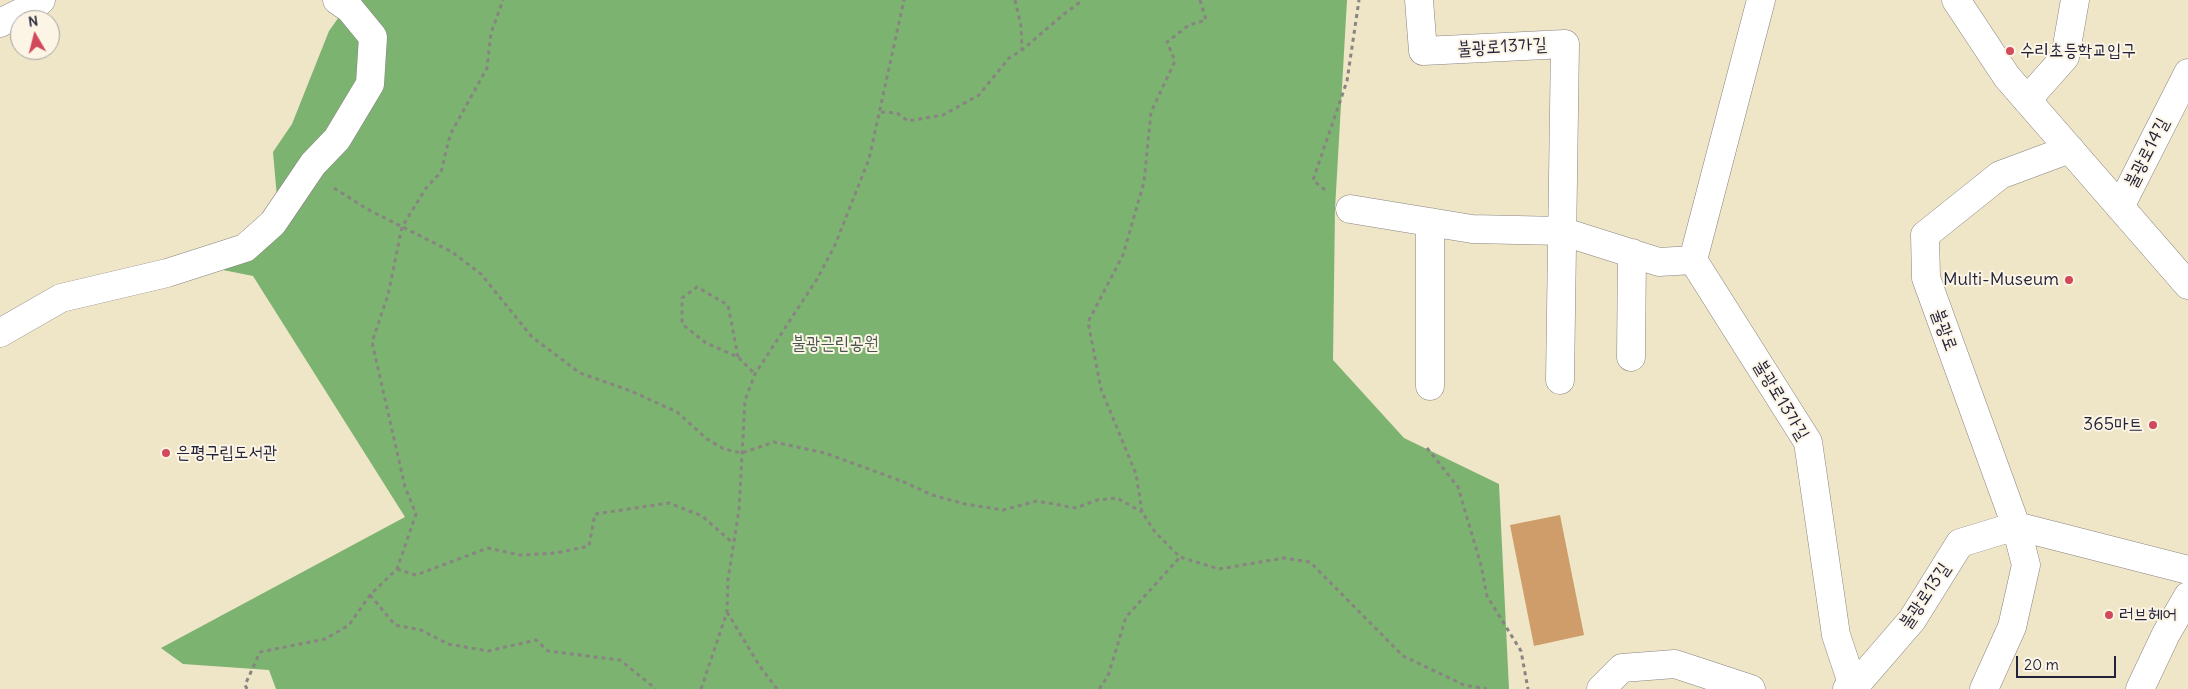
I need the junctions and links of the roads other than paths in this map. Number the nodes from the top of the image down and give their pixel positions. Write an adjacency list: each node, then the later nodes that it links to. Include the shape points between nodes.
1 (41, 0): 7 (street)
2 (338, 0): 18 (street, via 350,8 373,37 370,84 337,139 309,171 273,223 245,248 167,273 61,298)
3 (1419, 0): 14 (street, 불광로13가길, via 1423,51 1565,44)
4 (1761, 0): 16 (street)
5 (1956, 0): 9 (street, via 2007,77)
6 (2075, 0): 9 (street, via 2065,57)
7 (0, 23)
8 (2188, 73): 11 (street, 불광로14길)
9 (2027, 100): 10 (street)
10 (2070, 149): 11 (street); 22 (street, 불광로, via 2000,175 1925,235 1926,278)
11 (2120, 207): 17 (street)
12 (1350, 209): 13 (street)
13 (1430, 222): 14 (street, via 1472,229); 21 (street)
14 (1561, 231): 15 (street); 20 (street, 불광로13가길)
15 (1632, 253): 16 (street, via 1659,262); 19 (street)
16 (1694, 260): 25 (street, 불광로13가길, via 1808,442 1836,634)
17 (2188, 285)
18 (0, 332)
19 (1631, 357)
20 (1560, 380)
21 (1430, 386)
22 (2016, 526): 23 (street); 25 (street, 불광로13길, via 1960,542 1912,620); 28 (street, via 2026,565 2012,627)
23 (2188, 570)
24 (2188, 596): 29 (street)
25 (1852, 688)
26 (1600, 689): 27 (street, via 1622,668 1675,664)
27 (1751, 689)
28 (1984, 689)
29 (2140, 689)

